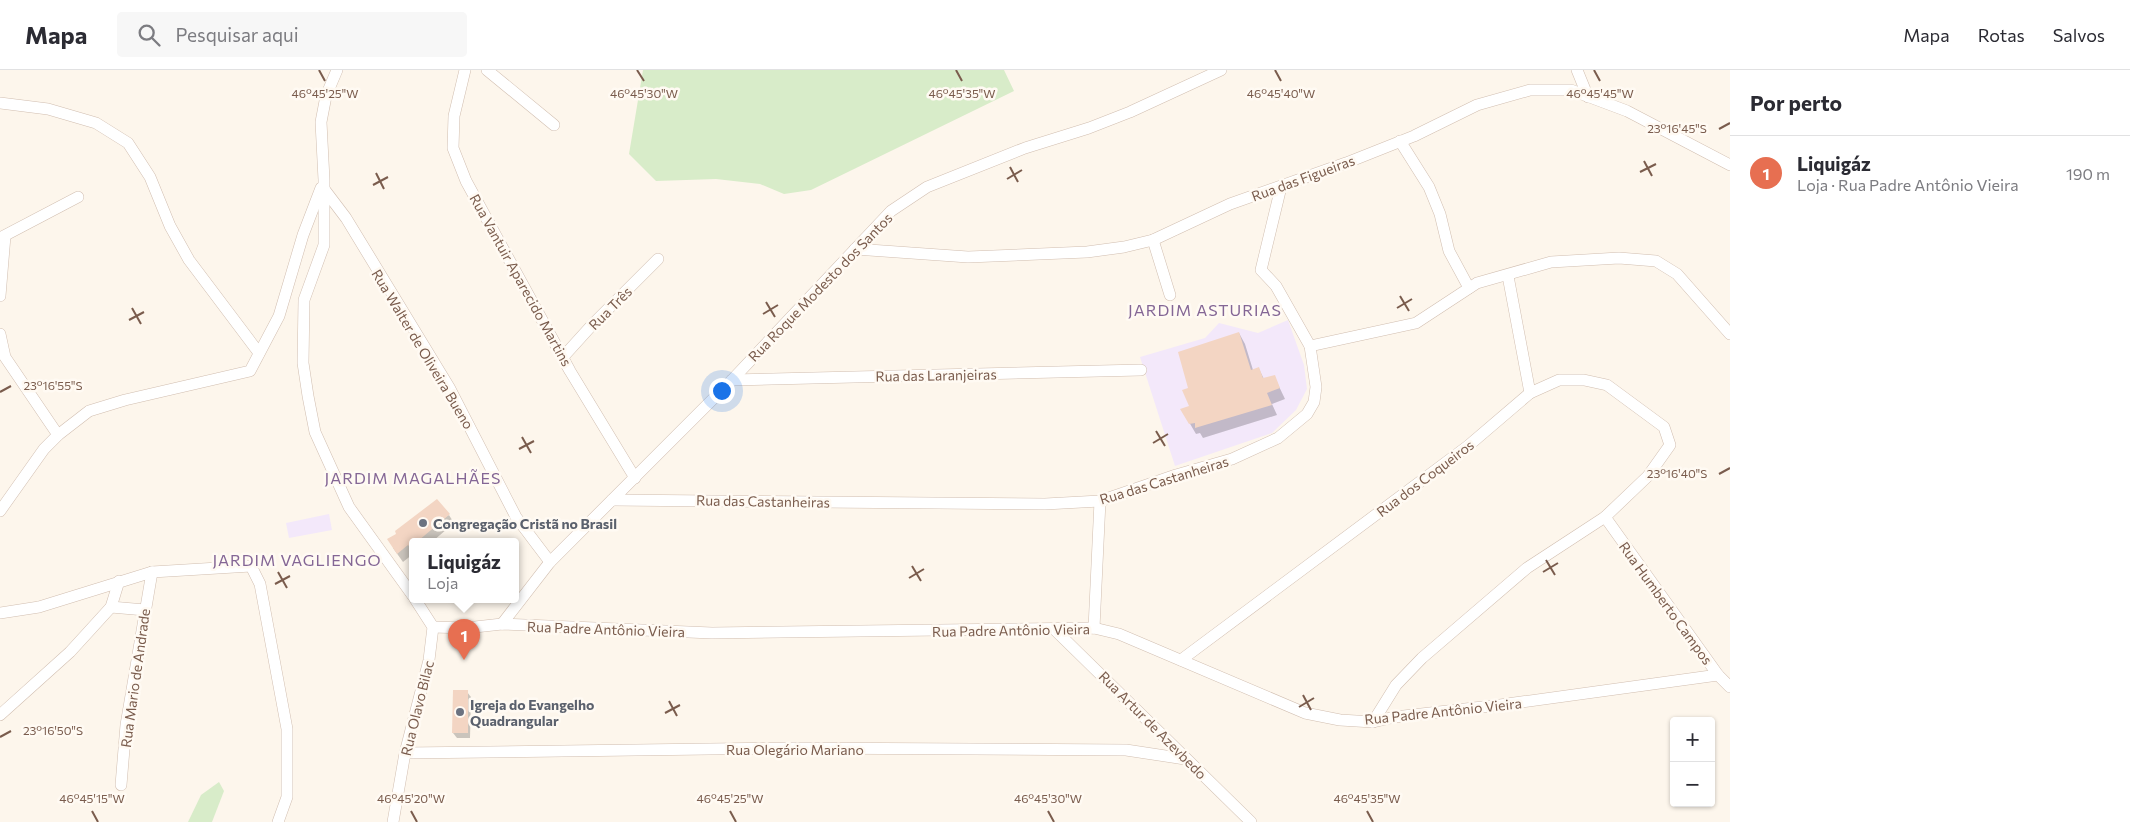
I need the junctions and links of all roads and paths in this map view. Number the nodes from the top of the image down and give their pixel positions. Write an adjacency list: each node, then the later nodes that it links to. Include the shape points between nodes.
1 (338, 70): 11 (street, via 326,96 321,122)
2 (465, 70): 26 (street, Rua Vantuir Aparecido Martins, via 454,116 453,148 466,181)
3 (487, 70): 8 (street)
4 (1221, 70): 16 (street, Rua Roque Modesto dos Santos, via 1114,118 1025,148 927,187 891,212)
5 (1577, 70): 6 (street)
6 (1588, 96): 9 (street, Rua das Figueiras, via 1571,90 1530,90 1477,105); 10 (street, Rua das Figueiras, via 1628,111)
7 (0, 103): 25 (street, via 48,109 96,123 128,144 150,177 170,226 189,260)
8 (554, 125)
9 (1400, 141): 12 (street, Rua das Figueiras); 19 (street, via 1429,187 1440,214 1448,251)
10 (1730, 165)
11 (324, 184): 25 (street, via 303,235 278,316); 36 (street, Rua Walter de Oliveira Bueno, via 449,387 516,517); 39 (street, via 324,245 304,300 303,363 311,415 315,432 349,507)
12 (1281, 187): 15 (street, Rua das Figueiras, via 1230,204); 24 (street, Rua das Castanheiras, via 1261,270 1276,286)
13 (78, 197): 14 (street)
14 (2, 236): 21 (street)
15 (1152, 240): 16 (street, Rua das Figueiras, via 1087,252 968,257); 20 (street)
16 (855, 249): 28 (street, Rua Roque Modesto dos Santos)
17 (658, 260): 26 (street, Rua Três)
18 (1508, 276): 19 (street); 23 (street, via 1551,262 1619,258 1656,261 1677,274); 29 (street)
19 (1469, 288): 24 (street, via 1416,323)
20 (1170, 295)
21 (0, 296)
22 (0, 334): 30 (street, via 5,357)
23 (1730, 334)
24 (1310, 346): 33 (street, Rua das Castanheiras, via 1316,387 1314,402 1307,414 1278,438 1232,459)
25 (259, 353): 30 (street, via 250,371 89,411)
26 (563, 357): 31 (street, Rua Vantuir Aparecido Martins)
27 (1141, 370): 28 (street, Rua das Laranjeiras)
28 (732, 380): 31 (street, Rua Roque Modesto dos Santos)
29 (1530, 393): 35 (street, Rua dos Coqueiros, via 1560,380 1584,380 1607,385 1664,427 1670,445 1648,476); 50 (street, Rua dos Coqueiros, via 1468,446)
30 (58, 435): 34 (street, via 44,449)
31 (635, 478): 32 (street, Rua Roque Modesto dos Santos)
32 (612, 500): 33 (street, Rua das Castanheiras); 36 (street, Rua Roque Modesto dos Santos)
33 (1100, 502): 48 (street)
34 (0, 511)
35 (1605, 517): 51 (street, Rua Humberto Campos); 54 (street, via 1528,568 1422,658 1396,685)
36 (550, 562): 40 (street, Rua Roque Modesto dos Santos)
37 (152, 572): 38 (street); 44 (street, Rua Mario de Andrade); 58 (street, via 251,566 260,584 287,728 287,797)
38 (119, 581): 43 (street); 45 (street, via 39,607)
39 (409, 591)
40 (519, 602)
41 (417, 603): 47 (street)
42 (518, 603): 46 (street, Rua Roque Modesto dos Santos)
43 (111, 607): 44 (street); 53 (street, via 70,652)
44 (145, 610): 57 (street, Rua Mario de Andrade, via 126,725)
45 (0, 612)
46 (502, 624): 47 (street, Rua Padre Antônio Vieira); 49 (street, Rua Padre Antônio Vieira, via 712,633)
47 (433, 627): 55 (street, Rua Olavo Bilac, via 429,660)
48 (1094, 628): 49 (street, Rua Padre Antônio Vieira); 50 (street, Rua Padre Antônio Vieira, via 1119,634)
49 (1054, 629): 56 (street, Rua Artur de Azevbedo)
50 (1181, 660): 54 (street, Rua Padre Antônio Vieira, via 1305,713)
51 (1718, 675): 52 (street, Rua Humberto Campos); 54 (street, Rua Padre Antônio Vieira)
52 (1730, 687)
53 (0, 715)
54 (1373, 722)
55 (405, 753): 56 (street, Rua Olegário Mariano, via 793,748 1126,750); 59 (street, Rua Olavo Bilac)
56 (1185, 759): 60 (street, Rua Artur de Azevbedo)
57 (121, 785)
58 (278, 822)
59 (393, 822)
60 (1252, 822)

